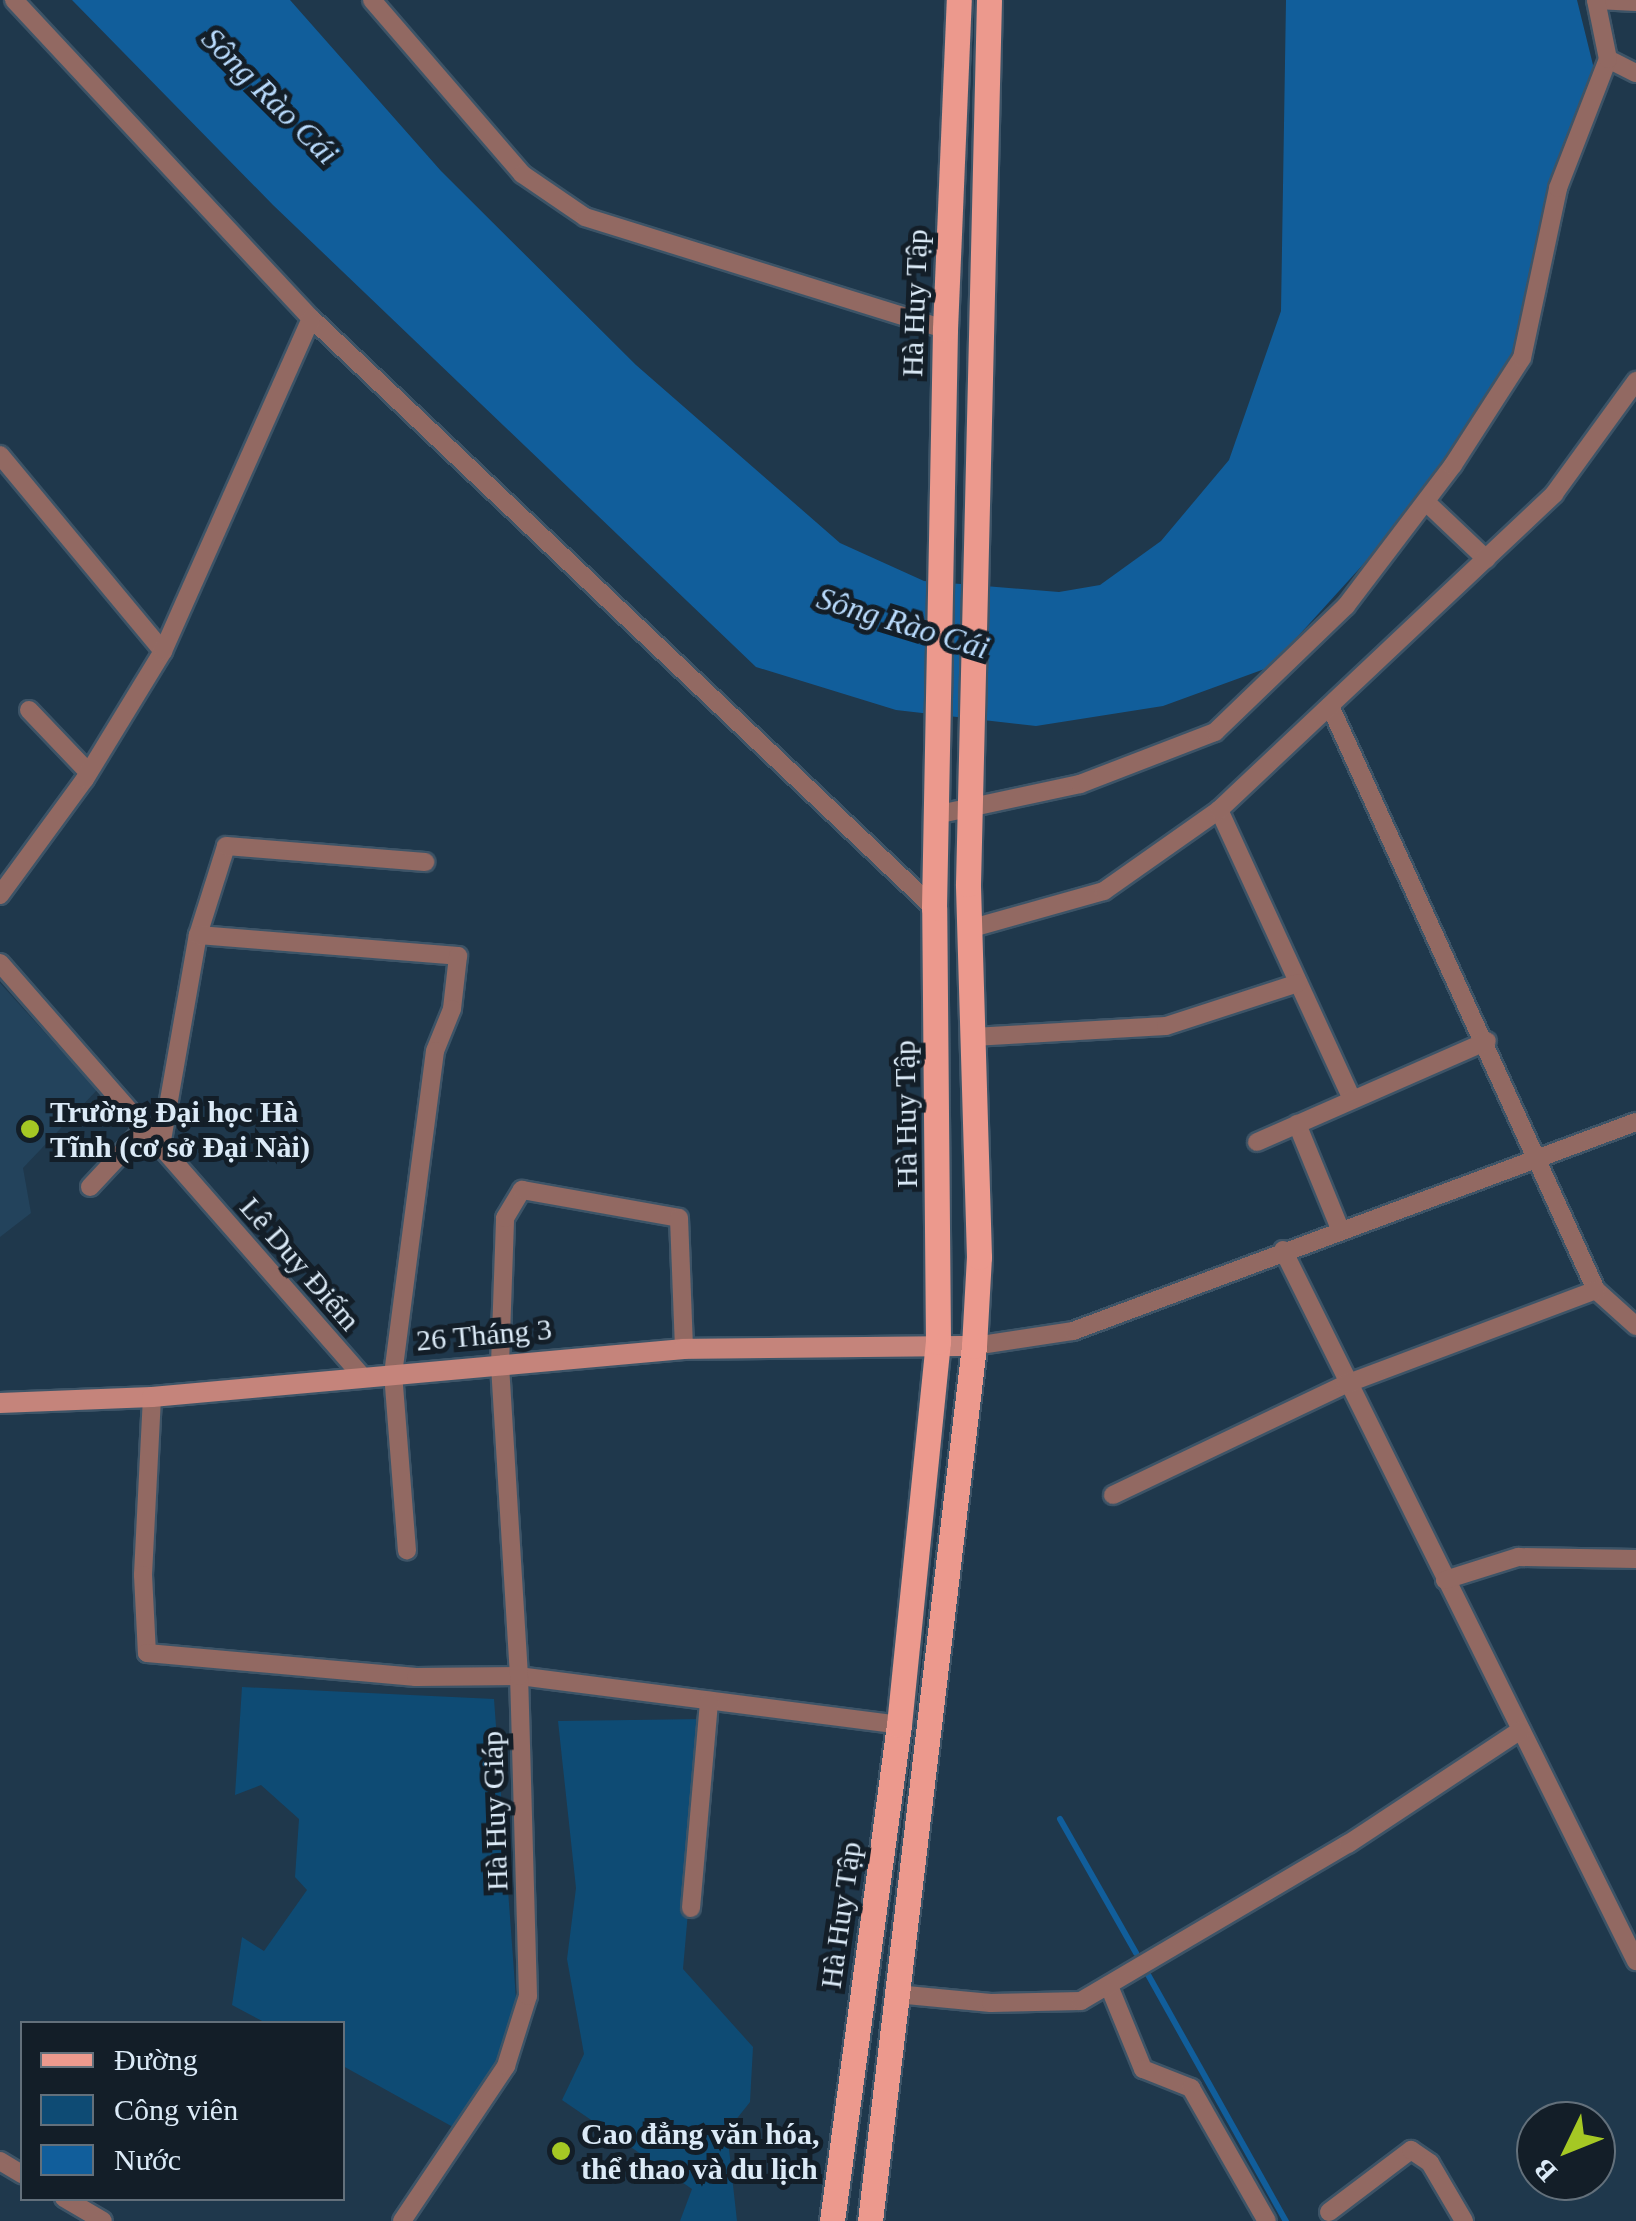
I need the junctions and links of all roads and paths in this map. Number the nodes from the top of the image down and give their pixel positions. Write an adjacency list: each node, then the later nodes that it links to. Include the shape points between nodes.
1 (14, 0): 9 (street)
2 (372, 0): 10 (street, via 522,174 585,217)
3 (960, 0): 10 (main road, Hà Huy Tập)
4 (989, 0): 19 (main road)
5 (1596, 0): 6 (street); 7 (street)
6 (1636, 2)
7 (1608, 58): 8 (street); 13 (street, via 1558,188 1522,358)
8 (1636, 73)
9 (310, 318): 15 (street); 24 (street)
10 (945, 329): 21 (main road, Hà Huy Tập)
11 (1636, 381): 14 (street, via 1554,494)
12 (0, 455): 15 (street)
13 (1426, 502): 14 (street); 19 (street, via 1346,606 1215,732 1080,784)
14 (1486, 558): 16 (street)
15 (162, 650): 18 (street)
16 (1330, 706): 20 (street); 30 (street)
17 (29, 710): 18 (street)
18 (87, 771): 23 (street)
19 (969, 810): 21 (street); 25 (main road)
20 (1219, 810): 25 (street, via 1104,891); 28 (street)
21 (940, 814): 24 (main road, Hà Huy Tập)
22 (426, 862): 26 (street, via 226,846)
23 (0, 895)
24 (934, 908): 43 (main road, Hà Huy Tập)
25 (969, 929): 29 (main road)
26 (198, 935): 36 (street); 47 (street, via 458,956 452,1009 434,1051)
27 (0, 962): 34 (street, Lê Duy Điếm)
28 (1298, 983): 29 (street, via 1166,1026); 31 (street)
29 (973, 1038): 44 (main road)
30 (1486, 1041): 31 (street); 37 (street)
31 (1352, 1099): 33 (street)
32 (1636, 1122): 37 (street)
33 (1297, 1124): 35 (street); 39 (street)
34 (145, 1128): 36 (street, Lê Duy Điếm); 38 (street)
35 (1257, 1142)
36 (161, 1146): 48 (street, Lê Duy Điếm)
37 (1541, 1158): 39 (street); 41 (street)
38 (90, 1186)
39 (1340, 1229): 40 (street)
40 (1283, 1250): 44 (street, via 1074,1331); 49 (street)
41 (1596, 1290): 42 (street); 49 (street)
42 (1633, 1319)
43 (938, 1342): 44 (street, 26 Tháng 3); 45 (street, 26 Tháng 3); 58 (main road, Hà Huy Tập)
44 (974, 1346): 63 (main road)
45 (684, 1349): 46 (street, 26 Tháng 3); 46 (street, Hà Huy Giáp, via 680,1218 522,1190 505,1218)
46 (500, 1364): 47 (street, 26 Tháng 3); 56 (street, Hà Huy Giáp)
47 (393, 1373): 48 (street, 26 Tháng 3); 53 (street)
48 (361, 1375): 50 (street, 26 Tháng 3)
49 (1346, 1384): 52 (street); 55 (street)
50 (152, 1397): 51 (street, 26 Tháng 3); 56 (street, via 142,1575 148,1653 416,1676)
51 (0, 1403)
52 (1112, 1495)
53 (407, 1550)
54 (1636, 1559): 55 (street, via 1518,1558)
55 (1445, 1580): 59 (street)
56 (519, 1676): 57 (street); 67 (street, Hà Huy Giáp, via 528,1996 520,2034)
57 (710, 1701): 58 (street); 60 (street)
58 (899, 1725): 68 (main road, Hà Huy Tập)
59 (1520, 1730): 61 (street); 62 (street, via 1348,1844)
60 (691, 1908)
61 (1636, 1960)
62 (1109, 1986): 63 (street, via 1055,2004); 70 (street, via 1143,2069 1192,2088)
63 (896, 1994): 69 (main road)
64 (69, 2201): 66 (street)
65 (1330, 2212): 71 (street, via 1411,2150 1430,2163)
66 (103, 2221)
67 (402, 2221)
68 (832, 2221)
69 (870, 2221)
70 (1267, 2221)
71 (1464, 2221)

